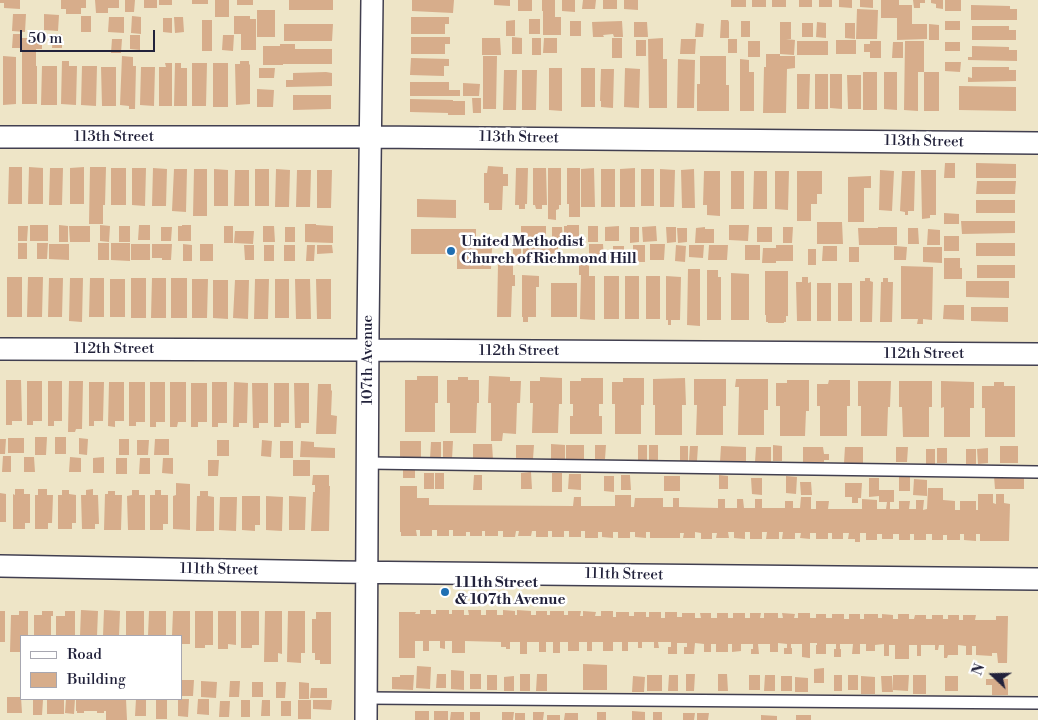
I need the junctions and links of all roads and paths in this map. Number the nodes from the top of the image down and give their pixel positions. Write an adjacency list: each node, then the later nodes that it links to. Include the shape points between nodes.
1 (372, 0): 3 (street, 107th Avenue)
2 (0, 137): 3 (street, 113th Street)
3 (371, 137): 4 (street, 113th Street); 6 (street, 107th Avenue)
4 (1038, 143)
5 (0, 349): 6 (street, 112th Street)
6 (368, 350): 7 (street, 112th Street); 8 (street, 107th Avenue)
7 (1038, 354)
8 (368, 463): 9 (lane); 11 (street, 107th Avenue)
9 (1038, 472)
10 (0, 566): 11 (street, 111th Street)
11 (367, 572): 12 (street, 111th Street); 13 (street, 107th Avenue)
12 (1038, 579)
13 (366, 698): 14 (lane); 15 (street, 107th Avenue)
14 (1038, 703)
15 (366, 720)

